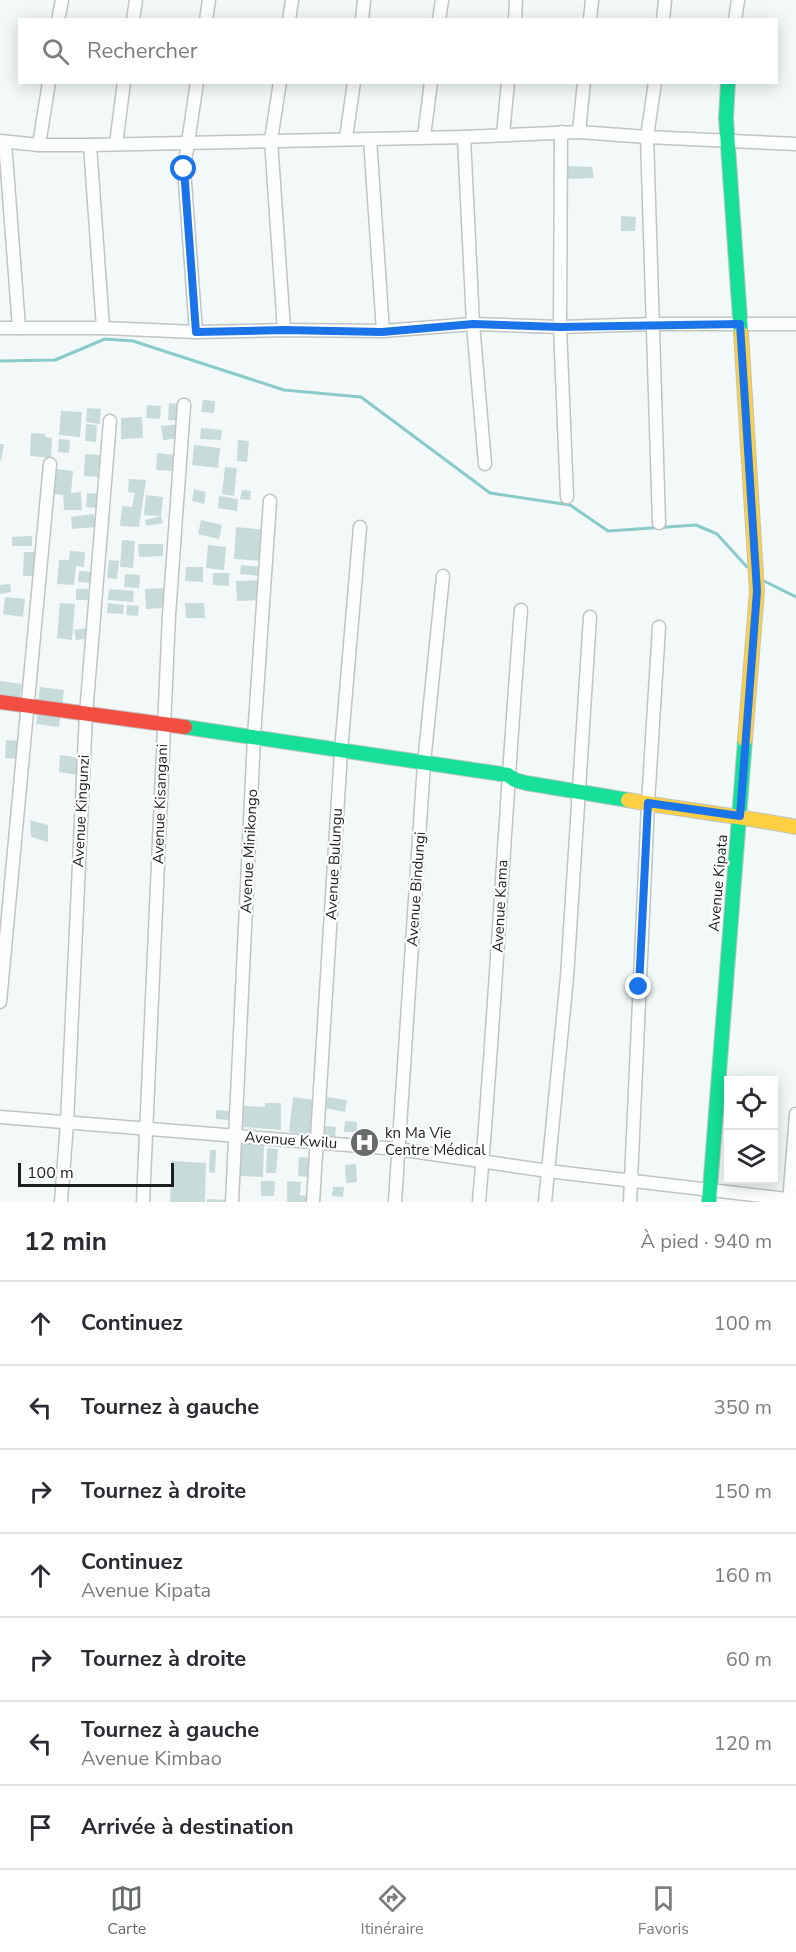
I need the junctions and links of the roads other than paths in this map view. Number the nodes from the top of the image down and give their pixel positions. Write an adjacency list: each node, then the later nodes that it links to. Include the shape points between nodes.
1 (62, 0): 11 (street)
2 (136, 0): 12 (street)
3 (209, 0): 13 (street)
4 (292, 0): 14 (street)
5 (364, 0): 15 (street)
6 (442, 0): 16 (street)
7 (516, 0): 17 (street)
8 (592, 0): 18 (street)
9 (665, 0): 19 (street)
10 (738, 0): 20 (street)
11 (58, 18)
12 (133, 18)
13 (206, 18)
14 (289, 18)
15 (362, 18)
16 (439, 18)
17 (514, 18)
18 (590, 18)
19 (663, 18)
20 (735, 18)
21 (49, 84): 46 (street)
22 (124, 84): 43 (street)
23 (197, 84): 42 (street)
24 (280, 84): 39 (street)
25 (354, 84): 36 (street)
26 (431, 84): 34 (street)
27 (508, 84): 33 (street)
28 (584, 84): 32 (street)
29 (655, 84): 37 (street)
30 (728, 84): 40 (street, Avenue Kipata, via 725,106)
31 (561, 132): 32 (street); 33 (street); 51 (street)
32 (579, 132): 37 (street)
33 (503, 134): 35 (street)
34 (424, 136): 35 (street); 38 (street)
35 (464, 137): 47 (street)
36 (346, 138): 38 (street); 39 (street)
37 (647, 138): 40 (street); 48 (street)
38 (370, 139): 57 (street)
39 (271, 140): 42 (street); 55 (street)
40 (729, 140): 44 (street); 49 (street, Avenue Kipata)
41 (2, 142): 46 (street); 53 (street)
42 (188, 142): 43 (street); 56 (street, via 184,169)
43 (116, 144): 45 (street)
44 (796, 144)
45 (90, 145): 46 (street); 54 (street)
46 (39, 146)
47 (473, 324): 51 (street); 57 (street); 61 (street)
48 (654, 324): 49 (street); 51 (street); 64 (street)
49 (740, 324): 50 (street); 80 (street, Avenue Kipata, via 757,591)
50 (796, 324)
51 (560, 327): 62 (street)
52 (0, 328): 53 (street)
53 (19, 328): 54 (street)
54 (103, 328): 56 (street)
55 (284, 330): 56 (street); 57 (street)
56 (196, 332)
57 (382, 332)
58 (184, 405): 73 (street, Avenue Kisangani)
59 (110, 421): 72 (street, Avenue Kingunzi)
60 (50, 464): 71 (street)
61 (485, 464)
62 (567, 497)
63 (270, 501): 74 (street, Avenue Minikongo)
64 (659, 523)
65 (360, 527): 75 (street, Avenue Bulungu)
66 (443, 576): 76 (street, Avenue Bindungi)
67 (521, 610): 77 (street, Avenue Kama)
68 (590, 617): 78 (street)
69 (659, 627): 79 (street)
70 (0, 702): 71 (street)
71 (28, 707): 72 (street); 82 (street)
72 (86, 714): 73 (street); 85 (street, Avenue Kingunzi)
73 (163, 724): 74 (street); 86 (street, Avenue Kisangani)
74 (254, 737): 75 (street); 87 (street, Avenue Minikongo)
75 (341, 751): 76 (street); 88 (street, Avenue Bulungu)
76 (424, 763): 77 (street); 89 (street, Avenue Bindungi)
77 (508, 775): 78 (street, via 526,783); 90 (street, Avenue Kama)
78 (578, 790): 79 (street); 91 (street, via 567,977)
79 (648, 803): 80 (street); 92 (street)
80 (740, 816): 81 (street); 93 (street, Avenue Kipata)
81 (796, 827)
82 (0, 1002)
83 (796, 1114): 94 (street)
84 (0, 1117): 85 (street, Avenue Kwilu)
85 (67, 1123): 86 (street, Avenue Kwilu); 95 (street, Avenue Kingunzi)
86 (147, 1130): 87 (street, Avenue Kwilu); 96 (street, Avenue Kisangani)
87 (237, 1136): 88 (street, Avenue Kwilu); 97 (street, Avenue Minikongo)
88 (318, 1142): 89 (street, Avenue Kwilu); 98 (street, Avenue Bulungu)
89 (398, 1149): 90 (street, Avenue Kwilu); 99 (street, Avenue Bindungi)
90 (482, 1161): 91 (street, Avenue Kwilu); 100 (street, Avenue Kama)
91 (548, 1171): 92 (street, Avenue Kwilu); 101 (street)
92 (631, 1181): 93 (street, Avenue Kwilu); 102 (street)
93 (710, 1196): 94 (street, Avenue Kwilu)
94 (791, 1200)
95 (61, 1202)
96 (143, 1202)
97 (232, 1202)
98 (313, 1202)
99 (394, 1202)
100 (479, 1202)
101 (545, 1202)
102 (630, 1202)

